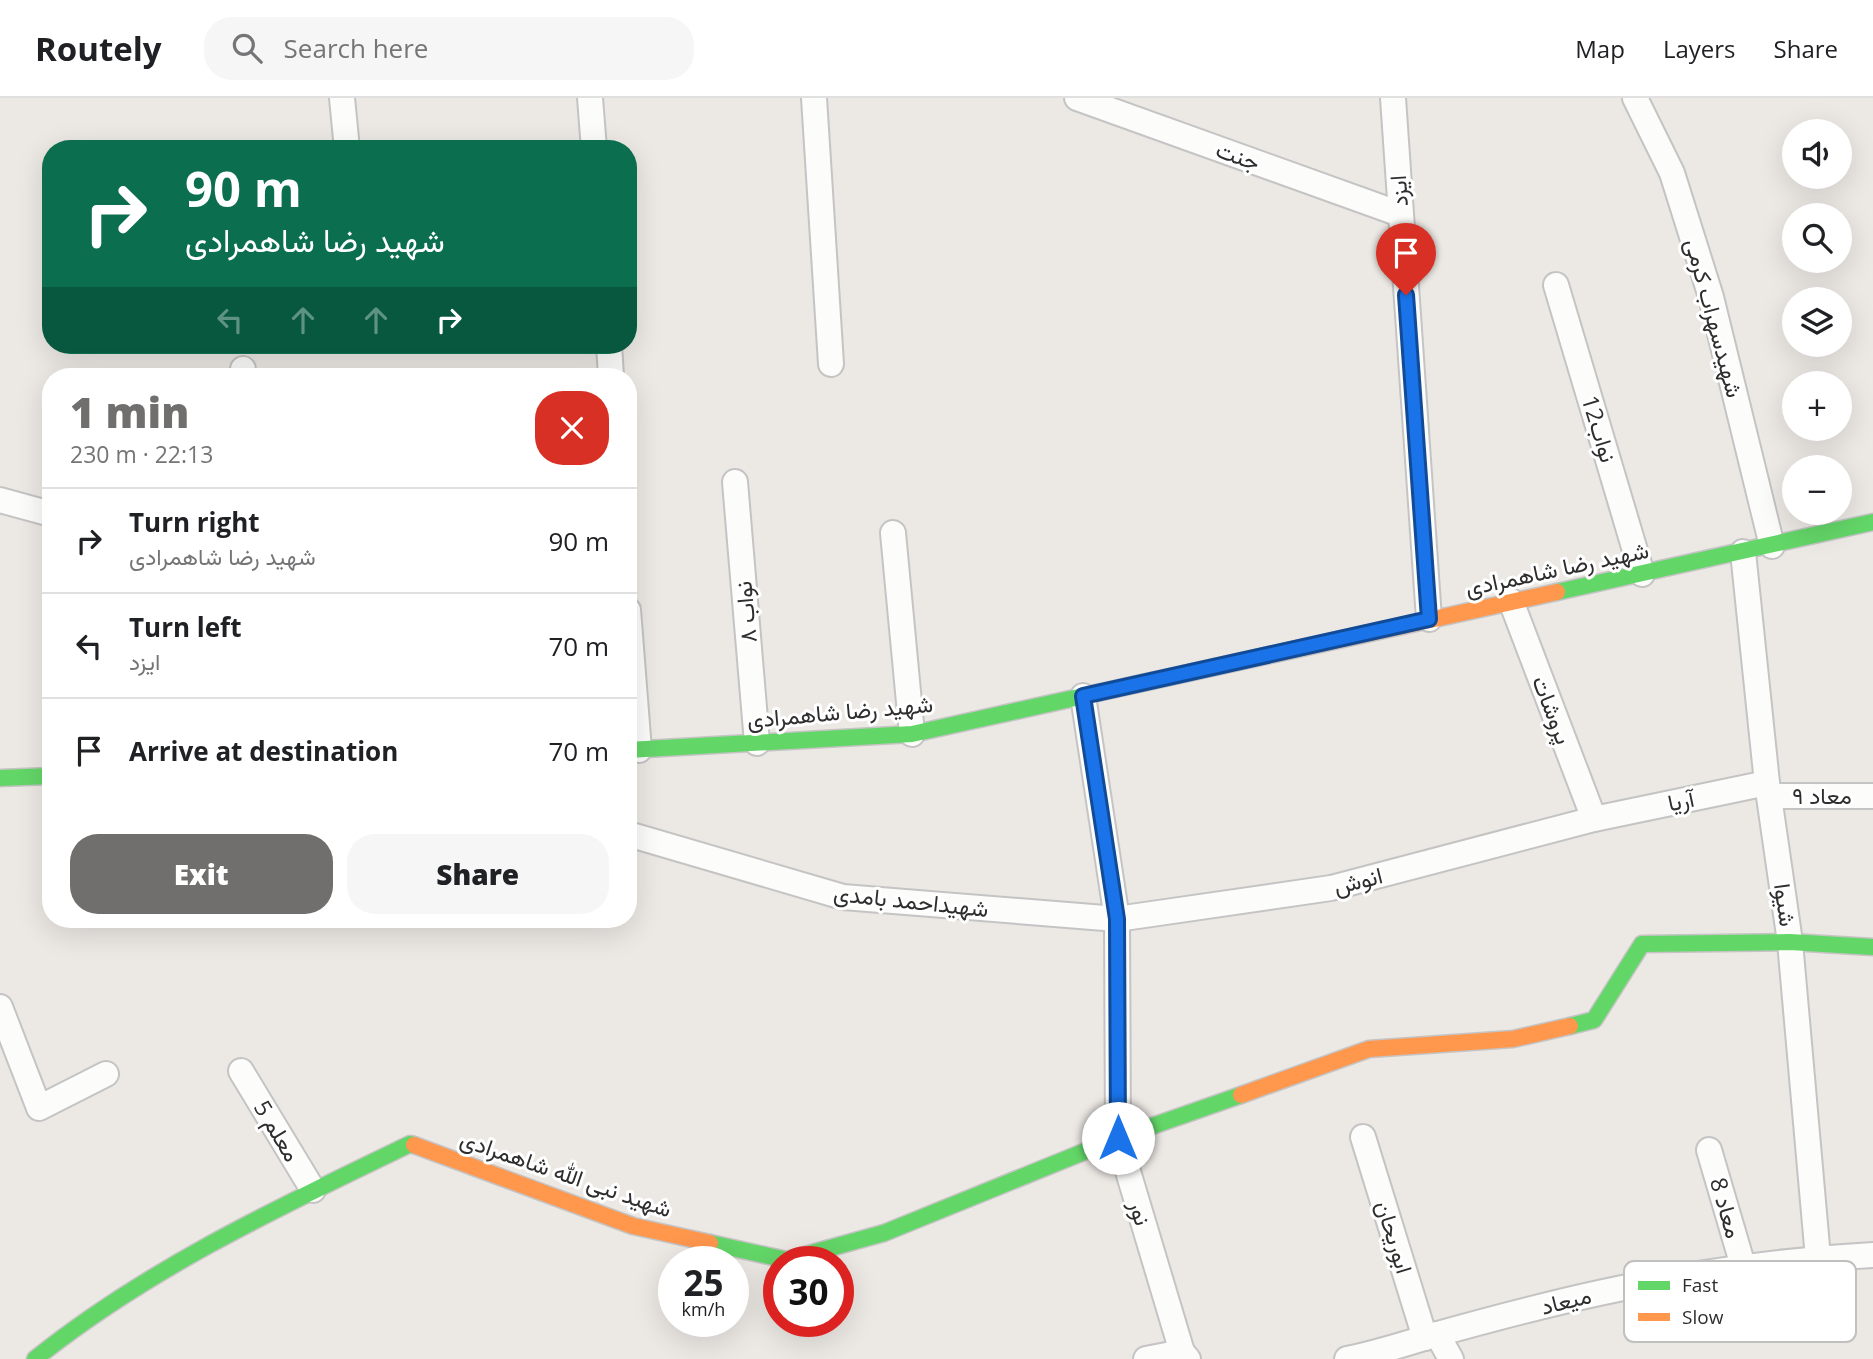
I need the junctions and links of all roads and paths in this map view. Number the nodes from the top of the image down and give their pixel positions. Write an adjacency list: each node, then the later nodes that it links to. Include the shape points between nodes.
1 (342, 98): 7 (street)
2 (590, 98): 8 (street)
3 (814, 98): 11 (street)
4 (1077, 98): 9 (street, جنت)
5 (1393, 98): 9 (street, ایزد)
6 (1635, 98): 17 (street, شهیدسهراب کرمی, via 1672,173 1711,297)
7 (346, 140)
8 (593, 140)
9 (1400, 214): 21 (street, ایزد)
10 (1556, 285): 19 (street, نواب12)
11 (831, 364)
12 (735, 482): 24 (street, نواب ۸)
13 (0, 500): 14 (street)
14 (42, 512)
15 (1873, 522): 17 (street, شهید رضا شاهمرادی)
16 (893, 533): 23 (street)
17 (1772, 546): 18 (street, شهید رضا شاهمرادی)
18 (1743, 552): 19 (street, شهید رضا شاهمرادی); 28 (street, شیوا)
19 (1642, 574): 20 (street, شهید رضا شاهمرادی)
20 (1510, 601): 21 (street, شهید رضا شاهمرادی); 30 (street, پروشات)
21 (1429, 619): 22 (street, شهید رضا شاهمرادی)
22 (1083, 696): 23 (street, شهید رضا شاهمرادی); 32 (street, نور)
23 (912, 734): 24 (street, شهید رضا شاهمرادی)
24 (757, 743): 25 (street, شهید رضا شاهمرادی)
25 (637, 750)
26 (42, 776): 27 (street)
27 (0, 778)
28 (1769, 790): 29 (street, معاد ۹); 30 (street, آریا); 33 (street, شیوا)
29 (1873, 796)
30 (1594, 820): 32 (street, انوش, via 1331,888)
31 (637, 837): 32 (street, شهیداحمد بامدی, via 843,897)
32 (1117, 919): 39 (street, نور)
33 (1790, 942): 34 (street); 39 (street, شهید نبی الله شاهمرادی, via 1642,944 1594,1020 1513,1039 1369,1049); 43 (street, شیوا)
34 (1873, 947)
35 (0, 1007): 37 (street, via 39,1108)
36 (241, 1071): 41 (street, معلم 5)
37 (106, 1074)
38 (1363, 1137): 47 (street, ابوریحان)
39 (1118, 1138): 41 (street, شهید نبی الله شاهمرادی, via 884,1233 786,1260 633,1226 410,1144); 48 (street, نور)
40 (1709, 1150): 44 (street, معاد 8)
41 (313, 1190): 49 (street, شهید نبی الله شاهمرادی, via 155,1276)
42 (1873, 1255): 43 (street, میعاد)
43 (1818, 1258): 45 (street, میعاد)
44 (1741, 1261)
45 (1790, 1261)
46 (1624, 1288): 47 (street, میعاد)
47 (1431, 1336): 51 (street, میعاد); 52 (street, ابوریحان)
48 (1185, 1356): 50 (street)
49 (35, 1359)
50 (1146, 1359)
51 (1347, 1359)
52 (1451, 1359)

